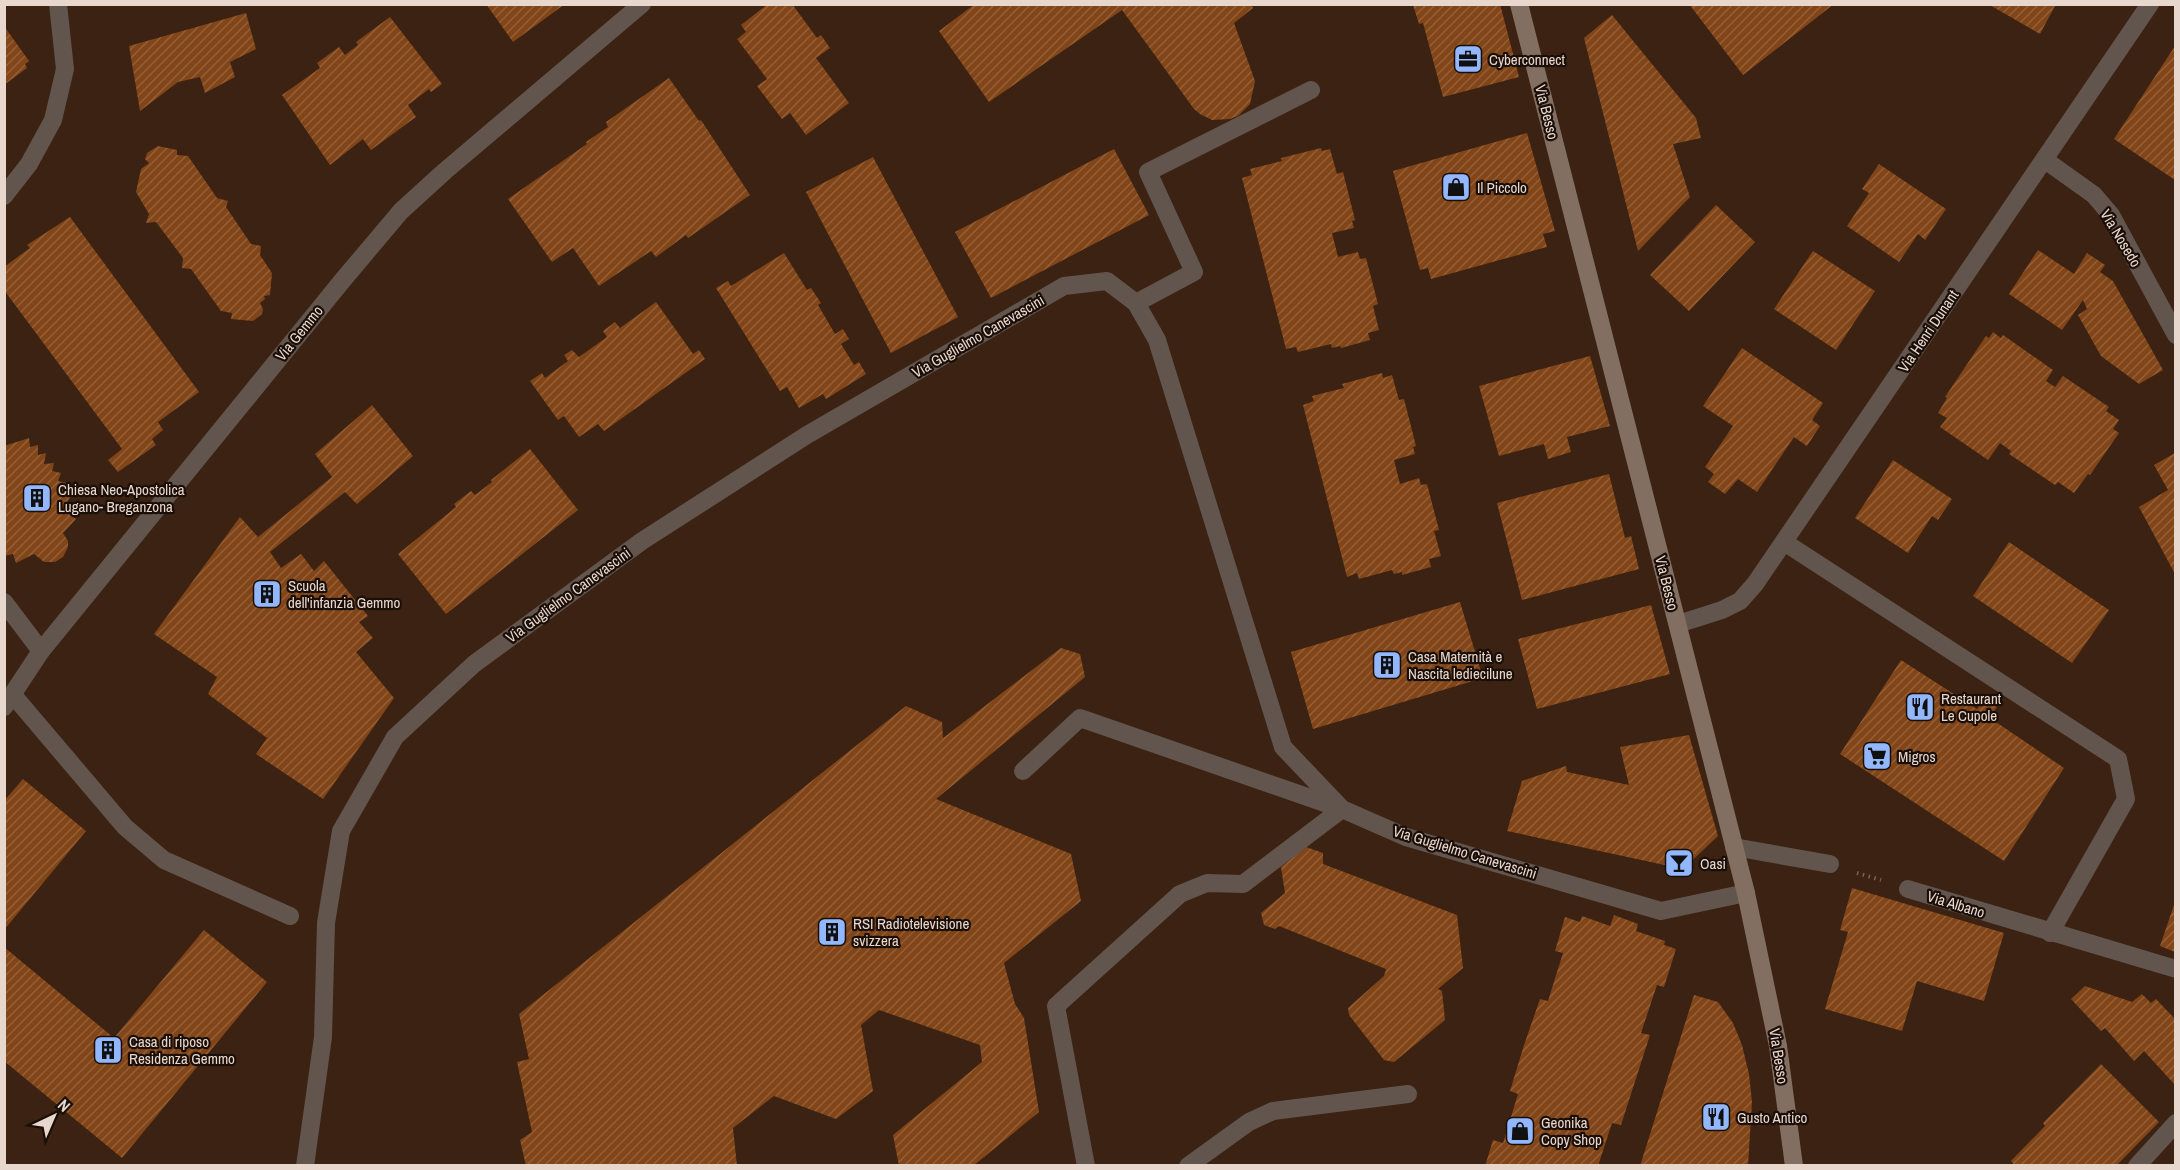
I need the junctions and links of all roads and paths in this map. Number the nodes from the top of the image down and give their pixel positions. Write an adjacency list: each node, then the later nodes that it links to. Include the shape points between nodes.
1 (58, 4): 7 (street, via 64,69 53,120 29,164)
2 (642, 4): 13 (street, Via Gemmo, via 400,211)
3 (2150, 4): 6 (street, Via Henri Dunant)
4 (1523, 6): 12 (main road, Via Besso)
5 (1311, 90): 8 (street, via 1148,172 1194,272)
6 (2045, 160): 9 (street, Via Nosedo, via 2094,195 2111,215); 10 (street, Via Henri Dunant)
7 (4, 196)
8 (1136, 303): 16 (street, Via Guglielmo Canevascini, via 1157,340 1283,747); 26 (street, Via Guglielmo Canevascini, via 1107,281 1064,286 807,435 642,540 474,663 395,737 341,831 327,923 323,1037)
9 (2175, 335)
10 (1784, 542): 12 (street, Via Henri Dunant, via 1740,601); 22 (street, via 2118,759 2126,799)
11 (4, 602): 13 (street)
12 (1678, 624): 17 (main road, Via Besso)
13 (41, 651): 14 (street, Via Gemmo)
14 (9, 701): 21 (street, via 125,827 164,860)
15 (1023, 771): 16 (street, via 1080,718)
16 (1342, 809): 20 (street, Via Guglielmo Canevascini, via 1406,837 1661,911); 27 (street, via 1243,884 1207,883 1180,894 1056,1006)
17 (1734, 847): 18 (street); 20 (main road, Via Besso)
18 (1830, 864): 19 (path, Via Albano)
19 (1908, 889): 22 (street, Via Albano)
20 (1746, 893): 29 (main road, Via Besso, via 1778,1046)
21 (290, 916)
22 (2050, 933): 23 (street, Via Albano)
23 (2175, 969)
24 (1408, 1094): 28 (street, via 1273,1111 1249,1122)
25 (2175, 1123): 30 (street)
26 (305, 1166)
27 (1086, 1166)
28 (1188, 1166)
29 (1794, 1166)
30 (2137, 1166)

